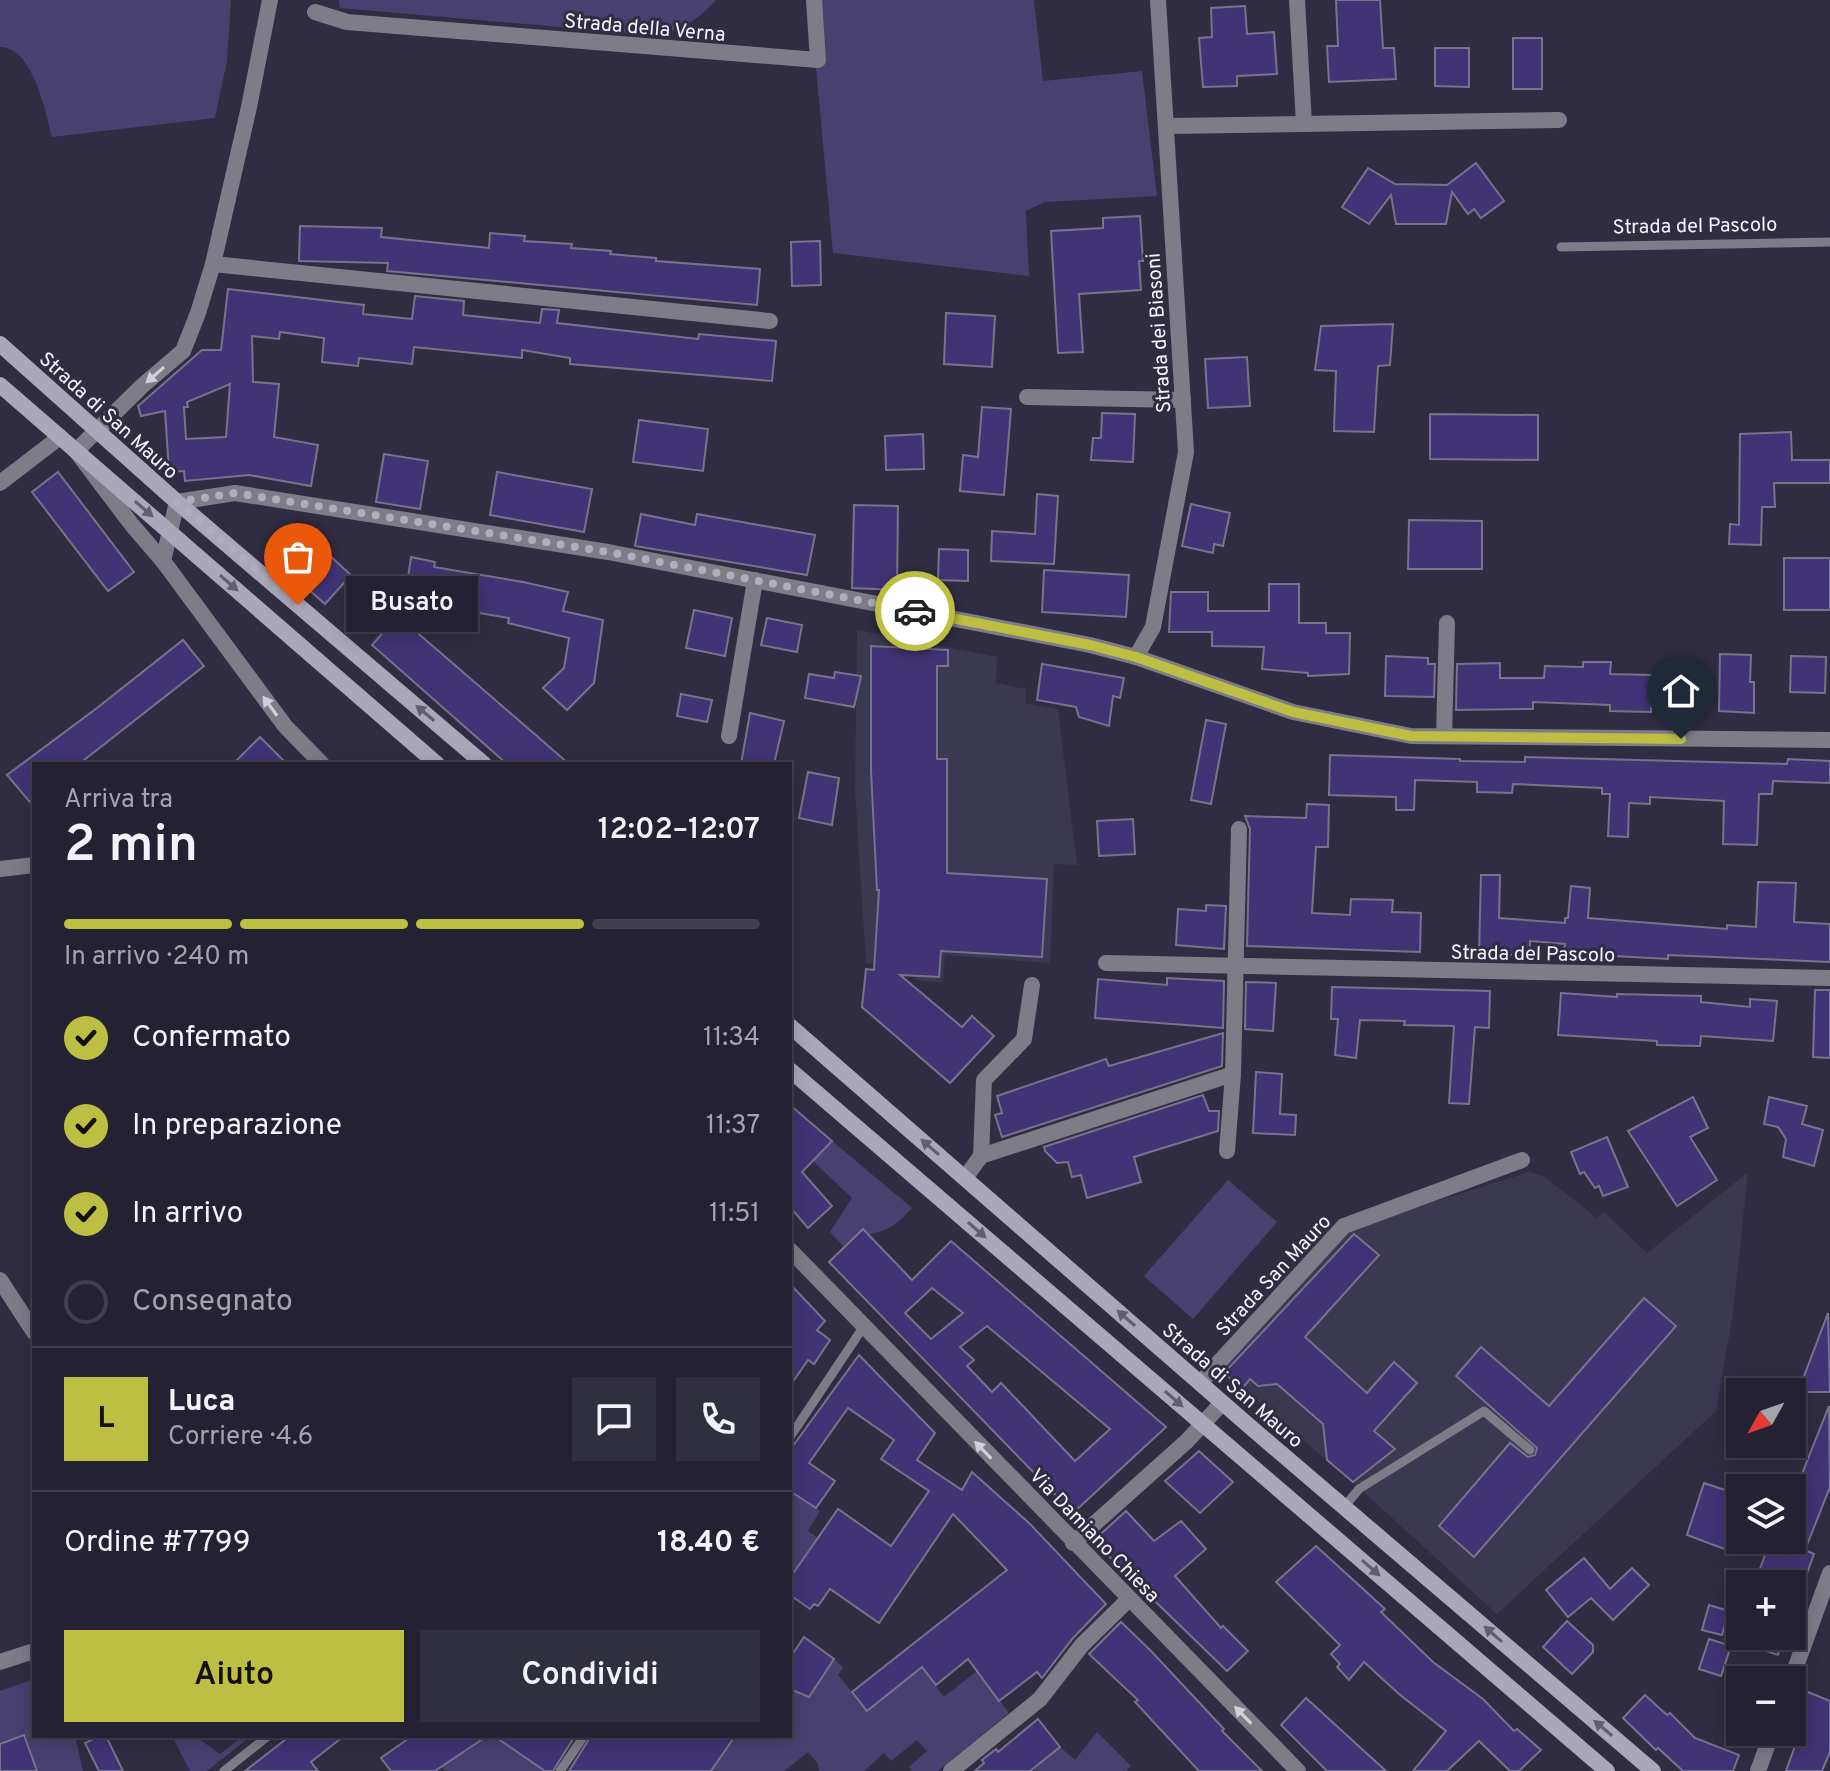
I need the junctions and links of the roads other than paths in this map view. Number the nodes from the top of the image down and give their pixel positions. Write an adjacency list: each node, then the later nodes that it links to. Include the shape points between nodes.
1 (270, 0): 11 (street)
2 (814, 0): 5 (street, Strada della Verna, via 818,60 347,22)
3 (1158, 0): 8 (street, Strada dei Biasoni)
4 (1297, 0): 7 (street)
5 (315, 12)
6 (1559, 120): 7 (street)
7 (1304, 124): 8 (street)
8 (1166, 126): 16 (street, Strada dei Biasoni)
9 (1830, 242): 10 (lane, Strada del Pascolo)
10 (1561, 247)
11 (213, 264): 12 (street); 17 (street, one-way to 17, via 183,351)
12 (770, 321)
13 (0, 344): 17 (main road, Strada di San Mauro)
14 (0, 385): 18 (main road)
15 (1027, 397): 16 (street)
16 (1183, 400): 26 (street, Strada dei Biasoni, via 1186,452 1153,627)
17 (97, 431): 19 (street); 21 (main road, Strada di San Mauro)
18 (60, 437): 19 (main road); 20 (street)
19 (76, 451): 22 (main road, one-way to 22); 23 (street)
20 (0, 483)
21 (177, 502): 22 (street); 24 (street, via 235,493); 32 (main road, Strada di San Mauro, one-way to 21)
22 (170, 532): 23 (street); 31 (main road, one-way to 31)
23 (163, 561): 30 (street, one-way to 23, via 285,726)
24 (755, 580): 26 (street); 27 (street)
25 (1447, 623): 28 (street)
26 (1136, 657): 28 (street, via 1293,712 1411,736)
27 (729, 736)
28 (1444, 736): 29 (street)
29 (1830, 740)
30 (320, 762)
31 (435, 762)
32 (482, 762)
33 (1239, 829): 37 (street)
34 (32, 865): 35 (street)
35 (0, 869)
36 (1106, 963): 37 (street, Strada del Pascolo)
37 (1235, 966): 38 (street, Strada del Pascolo); 42 (street)
38 (1830, 978)
39 (1032, 985): 44 (street, via 1024,1039 984,1080)
40 (792, 1028): 46 (main road, Strada di San Mauro, one-way to 40)
41 (792, 1072): 53 (main road, one-way to 53)
42 (1233, 1074): 43 (street); 44 (street)
43 (1227, 1151)
44 (981, 1156): 46 (street)
45 (1522, 1160): 51 (street, Strada San Mauro, via 1344,1226)
46 (965, 1178): 51 (main road, Strada di San Mauro, one-way to 46)
47 (792, 1252): 49 (street, Via Damiano Chiesa)
48 (0, 1280): 50 (street)
49 (864, 1326): 54 (lane); 57 (street, Via Damiano Chiesa, one-way to 49)
50 (32, 1329)
51 (1200, 1383): 52 (main road, Strada di San Mauro)
52 (1222, 1403): 53 (street); 56 (main road, Strada di San Mauro)
53 (1204, 1425): 57 (street); 70 (main road, one-way to 70)
54 (792, 1434)
55 (1530, 1450): 56 (lane, via 1484,1411 1359,1489)
56 (1344, 1507): 71 (main road, Strada di San Mauro, one-way to 56)
57 (1073, 1543): 59 (street, Via Damiano Chiesa)
58 (1830, 1573): 62 (street)
59 (1129, 1599): 68 (street, via 1082,1645 1040,1699); 69 (street, Via Damiano Chiesa, one-way to 59)
60 (32, 1652): 61 (street)
61 (0, 1662)
62 (1796, 1666)
63 (265, 1738): 66 (lane)
64 (583, 1738): 67 (lane)
65 (1767, 1746): 72 (street)
66 (224, 1771)
67 (560, 1771)
68 (951, 1771)
69 (1298, 1771)
70 (1607, 1771)
71 (1653, 1771)
72 (1758, 1771)

